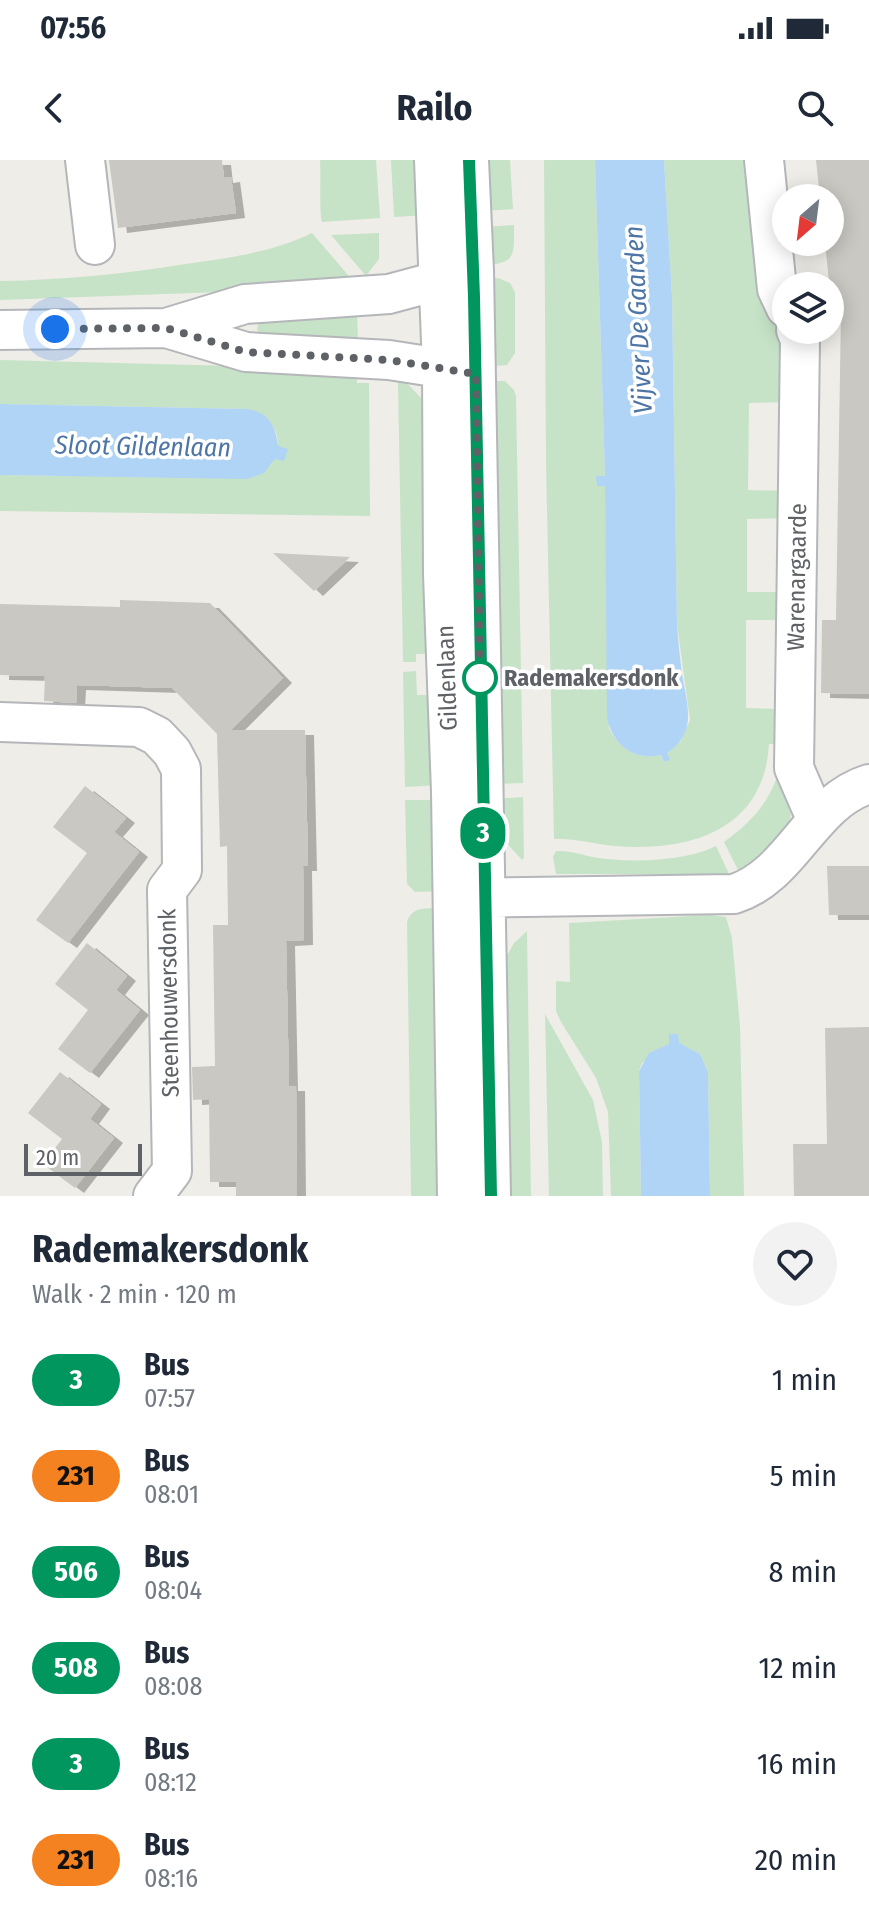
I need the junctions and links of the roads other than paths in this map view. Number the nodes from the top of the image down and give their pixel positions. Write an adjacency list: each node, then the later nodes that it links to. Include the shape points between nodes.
1 (85, 160): 5 (street)
2 (434, 160): 7 (street, Gildenlaan)
3 (469, 160): 7 (street, Gildenlaan)
4 (764, 160): 6 (street)
5 (95, 245)
6 (775, 272)
7 (457, 276): 8 (street, via 389,294 245,304); 11 (street, Gildenlaan)
8 (166, 328): 9 (street); 11 (street, via 246,352 389,360)
9 (0, 330)
10 (800, 344): 14 (street, Warenargaarde, via 794,768)
11 (459, 371): 15 (street, Gildenlaan)
12 (0, 722): 16 (street, Steenhouwersdonk, via 139,727 157,736 181,769 182,870 167,890 172,1171)
13 (869, 784): 14 (street, via 841,797)
14 (817, 821): 15 (street, via 763,881 734,894)
15 (468, 898): 17 (street, Gildenlaan); 18 (street, Gildenlaan)
16 (153, 1196)
17 (457, 1196)
18 (491, 1196)

